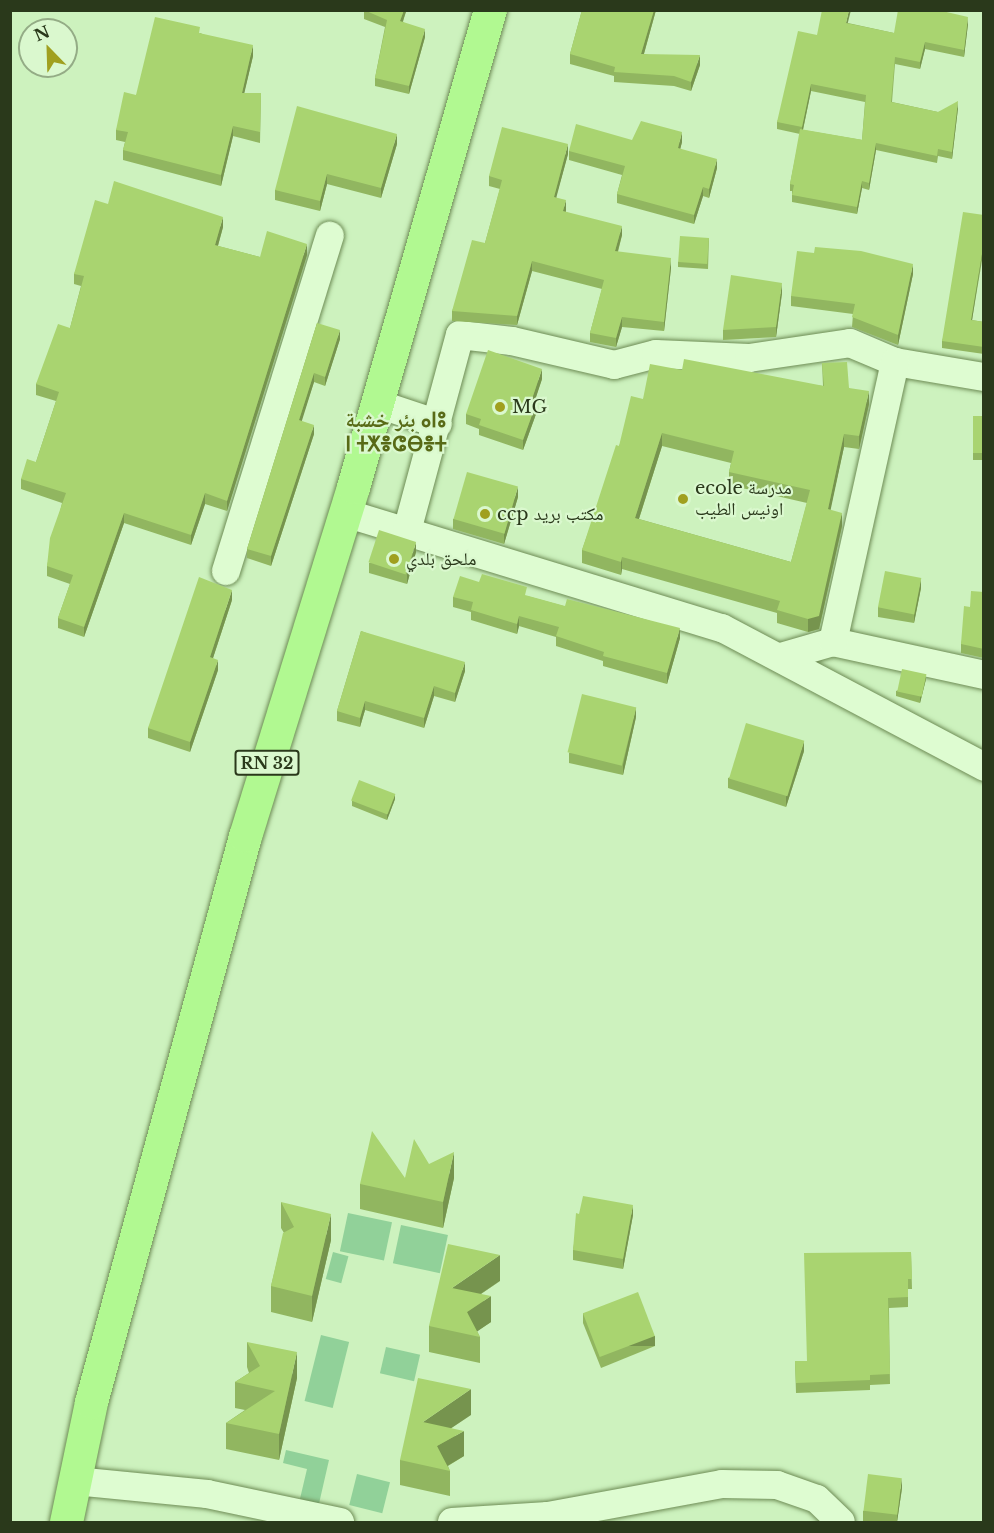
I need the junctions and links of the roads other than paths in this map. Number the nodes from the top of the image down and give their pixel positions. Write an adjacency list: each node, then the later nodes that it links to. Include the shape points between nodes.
1 (490, 10): 5 (main road, RN 32)
2 (330, 236): 9 (street)
3 (895, 362): 4 (street); 6 (street, via 850,343 749,358 656,354 614,365 512,341 460,335); 10 (street)
4 (984, 377)
5 (378, 404): 6 (street); 7 (main road, RN 32)
6 (438, 424): 8 (street)
7 (345, 513): 8 (street); 14 (main road, RN 32, via 311,614 193,1022 91,1402)
8 (407, 531): 11 (street, via 722,628)
9 (226, 572)
10 (832, 642): 11 (street); 12 (street)
11 (781, 657): 13 (street)
12 (984, 675)
13 (984, 767)
14 (75, 1481): 16 (main road, RN 32); 17 (street, via 207,1494)
15 (551, 1519): 18 (street); 19 (street, via 722,1484 744,1484 777,1485 817,1499)
16 (66, 1522)
17 (340, 1522)
18 (452, 1522)
19 (841, 1522)

